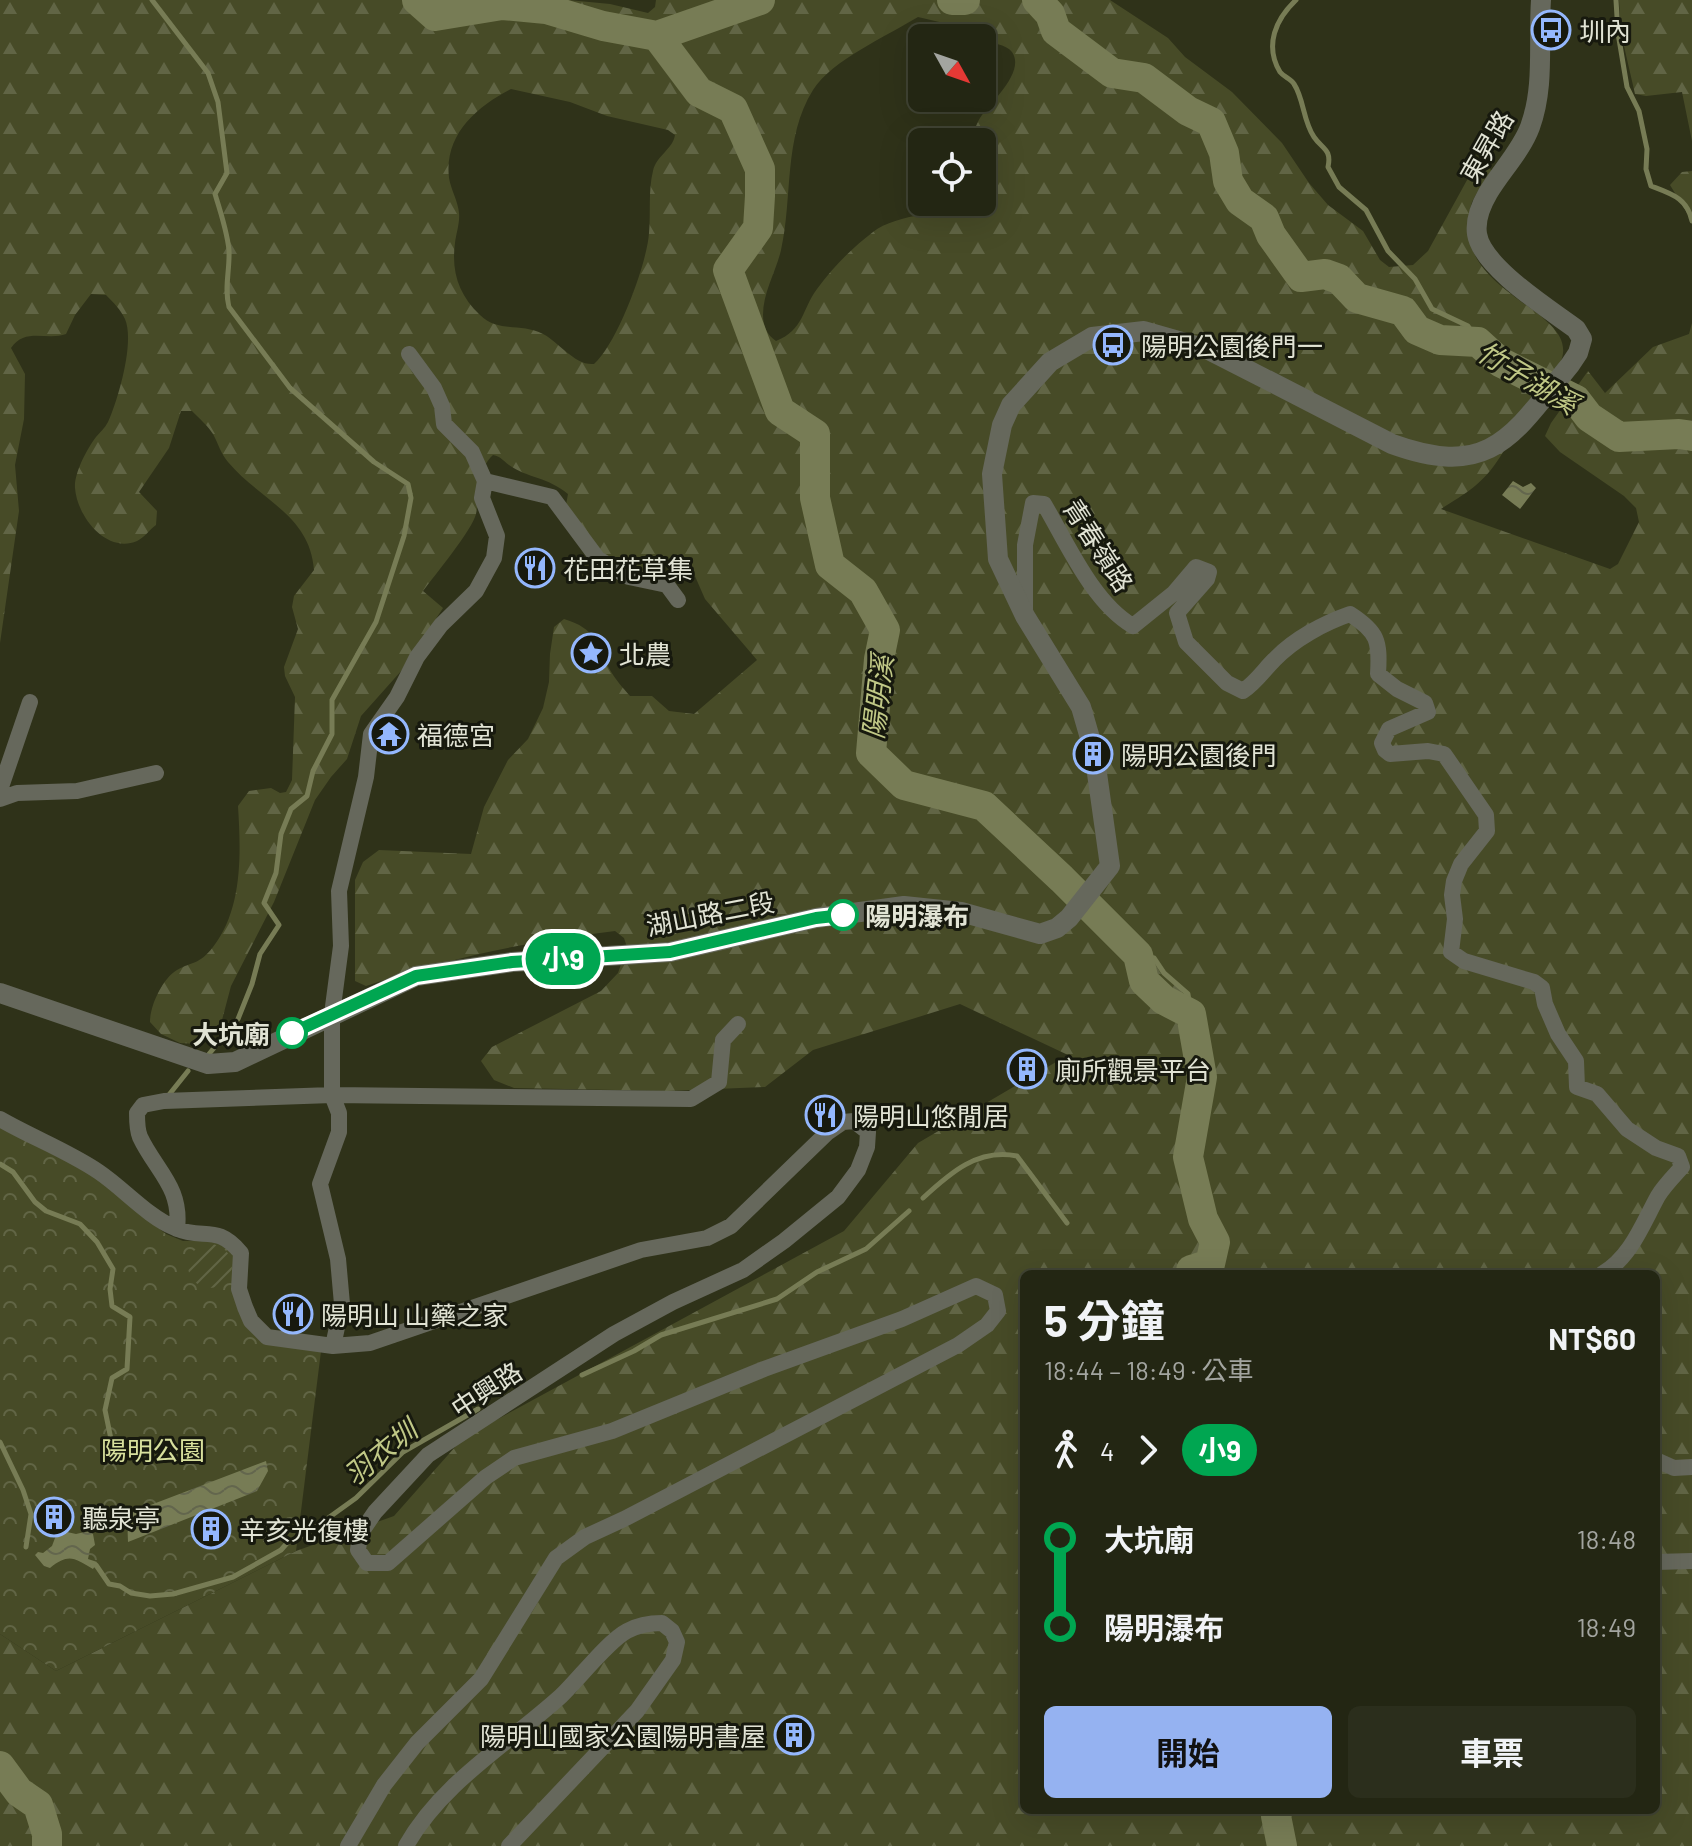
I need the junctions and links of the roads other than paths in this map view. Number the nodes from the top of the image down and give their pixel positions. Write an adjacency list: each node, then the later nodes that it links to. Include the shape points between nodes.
1 (1541, 0): 5 (street, 東昇路, via 1541,89 1530,128 1478,214 1477,235 1496,268 1582,339 1570,365 1529,416 1511,436 1477,455 1421,455 1207,349 1144,331 1092,337 1050,362 1011,405 1002,425 992,474 998,559)
2 (409, 354): 3 (street, via 434,388 444,424 472,452)
3 (485, 481): 4 (street, via 552,497 598,559 629,577 667,585); 11 (street, via 482,498 497,536 494,558 476,591 417,657 371,734 339,891 341,946)
4 (678, 600)
5 (1025, 616): 11 (street, 湖山路二段, via 1081,707 1094,752 1110,866 1057,928 1040,934 961,912 904,906 816,918 670,952 512,962 416,976); 16 (street, 青春嶺路, via 1025,545 1033,503 1044,504 1103,601 1133,626 1196,567 1209,572 1177,613 1186,642 1227,683 1243,691 1276,657 1326,622 1350,614 1371,628 1379,651 1378,674 1425,703 1428,712 1389,729 1382,743 1385,750 1444,754 1486,815 1487,831 1454,881 1451,952 1542,988 1558,1034 1576,1061 1577,1087 1597,1094 1627,1129 1678,1156 1682,1167 1659,1193 1637,1239)
6 (30, 702): 8 (street)
7 (156, 773): 9 (street, via 77,791 17,793)
8 (0, 790)
9 (0, 799)
10 (0, 993): 11 (street, 湖山路二段, via 208,1064 235,1062)
11 (332, 1014): 13 (street)
12 (738, 1024): 13 (street, via 723,1040 719,1082 691,1099)
13 (332, 1095): 15 (street, via 143,1105 137,1113 139,1135 172,1186); 17 (street, via 339,1132 320,1184 338,1259 342,1304)
14 (0, 1119): 15 (street, 中興路, via 90,1167)
15 (177, 1229): 17 (street, 中興路, via 219,1234 241,1253 239,1289 251,1321 267,1337)
16 (1609, 1270)
17 (333, 1346): 22 (street, 中興路, via 370,1343 641,1250 707,1238 731,1226 843,1122 854,1121 868,1132 858,1170 838,1197 784,1241 743,1270 614,1334 428,1455 360,1534 358,1550 367,1563 388,1563 514,1458 612,1431 976,1286 995,1295 998,1311 958,1345 585,1537 556,1558 481,1679 417,1743 384,1785)
18 (1660, 1462): 19 (street)
19 (1692, 1467)
20 (1692, 1561): 21 (street)
21 (1660, 1562)
22 (348, 1846)
23 (406, 1846): 24 (street, via 440,1798 562,1695 624,1632 662,1623 677,1642 673,1660 637,1711)
24 (509, 1846)

